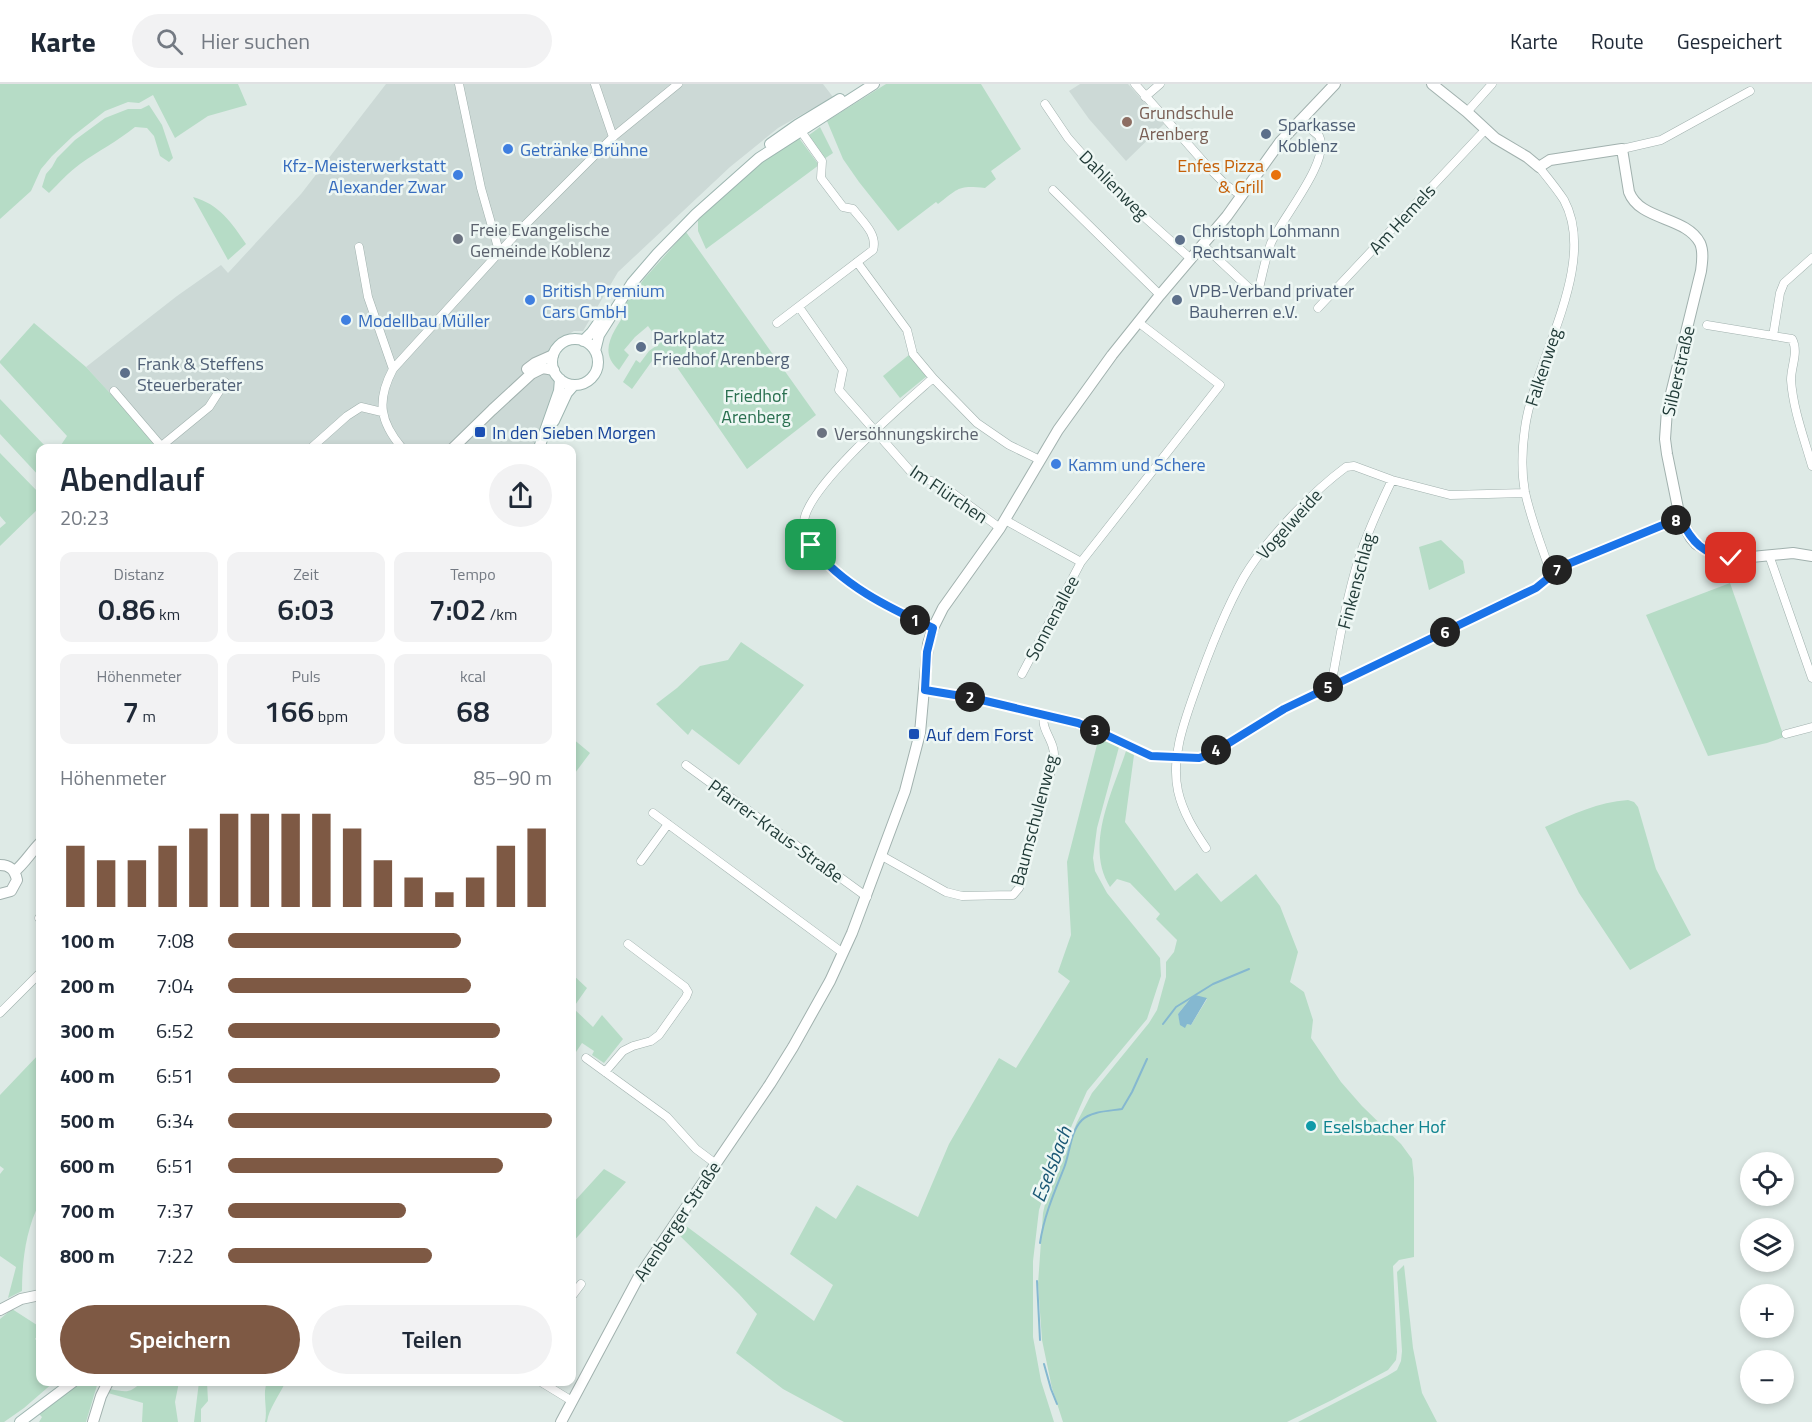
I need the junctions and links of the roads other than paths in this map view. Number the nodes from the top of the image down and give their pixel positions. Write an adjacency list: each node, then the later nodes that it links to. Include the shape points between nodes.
1 (459, 84): 25 (street)
2 (595, 84): 18 (street)
3 (678, 84): 18 (street)
4 (867, 84): 16 (street)
5 (874, 84): 16 (street)
6 (1135, 84): 12 (street)
7 (1160, 84): 12 (street)
8 (1335, 84): 15 (street)
9 (1432, 84): 14 (street)
10 (1492, 84): 14 (street)
11 (1750, 91): 19 (street, via 1661,140)
12 (1145, 97): 22 (street, via 1226,185)
13 (1045, 104): 27 (street, Dahlienweg, via 1068,138 1112,188)
14 (1467, 112): 17 (street)
15 (1300, 120): 22 (street); 23 (street, via 1321,140 1320,156 1271,243 1258,293)
16 (799, 128): 28 (street, via 822,161 821,178 843,207 853,209 873,235 873,250); 36 (street, via 732,172 697,203 635,271); 37 (street, via 736,177 657,254 625,293 599,335)
17 (1486, 129): 20 (street); 31 (street, Am Hemels)
18 (613, 137): 25 (street)
19 (1622, 149): 20 (street, via 1550,160); 59 (street, Silberstraße, via 1631,199 1689,232 1700,243 1702,252 1701,272 1667,410 1665,439)
20 (1539, 167): 58 (street, Falkenweg, via 1564,200 1575,243 1565,298 1534,387 1525,428)
21 (1053, 190): 29 (street)
22 (1242, 196): 23 (street)
23 (1203, 244): 27 (street)
24 (359, 247): 39 (street, via 368,297)
25 (499, 251): 39 (street)
26 (1812, 258): 35 (street, via 1784,283)
27 (1191, 259): 29 (street)
28 (857, 262): 30 (street); 41 (street, via 907,330 913,354)
29 (1160, 295): 32 (street)
30 (799, 307): 33 (street); 47 (street, Im Flürchen, via 843,370 839,390)
31 (1318, 308)
32 (1138, 322): 55 (street, via 1076,404); 63 (street, Sonnenallee, via 1220,385)
33 (777, 323)
34 (1707, 325): 35 (street)
35 (1773, 336): 56 (street, via 1792,339 1796,345 1791,379)
36 (583, 341): 37 (street); 38 (street, via 568,340)
37 (595, 351): 43 (street, via 598,364 594,375)
38 (553, 355): 40 (street); 45 (street, via 525,371)
39 (393, 369): 46 (street)
40 (557, 374): 43 (street); 45 (street, via 543,368 535,372); 53 (street, via 559,391)
41 (933, 378): 47 (street); 55 (street, via 977,423)
42 (225, 382): 49 (street, via 209,407)
43 (574, 385): 54 (street)
44 (114, 391): 48 (street)
45 (492, 410): 52 (street)
46 (382, 412): 50 (street, via 361,408 354,411); 51 (street)
47 (875, 432): 60 (street, Im Flürchen, via 912,472); 65 (street, via 812,500 805,516 806,535 815,550 861,590)
48 (158, 444)
49 (164, 444)
50 (316, 444)
51 (399, 444)
52 (457, 444)
53 (541, 444)
54 (542, 444)
55 (1040, 460): 60 (street)
56 (1812, 466)
57 (1392, 480): 58 (street, Vogelweide, via 1450,495); 68 (street, Finkenschlag, via 1359,558); 73 (street, Vogelweide, via 1354,466 1346,467 1269,542 1245,576 1223,619 1186,716)
58 (1525, 493): 64 (street, Falkenweg)
59 (1680, 518): 61 (street, Silberstraße, via 1696,544 1712,553 1731,558); 64 (street)
60 (1002, 524): 63 (street, Sonnenallee); 65 (street)
61 (1769, 555): 62 (street, Silberstraße); 67 (street)
62 (1812, 556)
63 (1082, 562): 66 (street, Sonnenallee)
64 (1551, 574): 68 (street, via 1536,588)
65 (933, 628): 69 (street)
66 (1022, 674)
67 (1812, 678)
68 (1331, 686): 73 (street, via 1284,709 1211,754)
69 (925, 690): 70 (street); 79 (street, via 918,745)
70 (1044, 714): 73 (street, via 1100,732 1151,756); 79 (street, Baumschulenweg, via 1043,724 1052,741 1054,760 1019,888 1013,895 962,896 946,892)
71 (1811, 730): 72 (street)
72 (1786, 734)
73 (1176, 759): 78 (street, via 1177,790 1183,808)
74 (686, 765): 83 (street, Pfarrer-Kraus-Straße)
75 (653, 813): 76 (street)
76 (668, 824): 80 (street); 85 (street)
77 (36, 847): 81 (street, via 25,863)
78 (1206, 848)
79 (882, 856): 83 (street)
80 (641, 861)
81 (8, 868): 82 (street, via 17,880 8,893)
82 (0, 894)
83 (867, 897): 85 (street)
84 (628, 944): 89 (street, via 688,992 659,1035 623,1051)
85 (843, 953): 90 (street, Arenberger Straße, via 793,1047)
86 (36, 977): 87 (street)
87 (0, 1013)
88 (586, 1058): 89 (street)
89 (605, 1072): 90 (street, via 667,1117 696,1149)
90 (716, 1164): 99 (street, Arenberger Straße, via 638,1278)
91 (581, 1284): 92 (street)
92 (576, 1291)
93 (36, 1296): 94 (street)
94 (0, 1310)
95 (58, 1386): 100 (street)
96 (68, 1386): 100 (street)
97 (106, 1386): 103 (street)
98 (548, 1386): 99 (street)
99 (572, 1401): 101 (street, Arenberger Straße)
100 (45, 1403): 102 (street)
101 (563, 1421)
102 (20, 1422)
103 (93, 1422)

